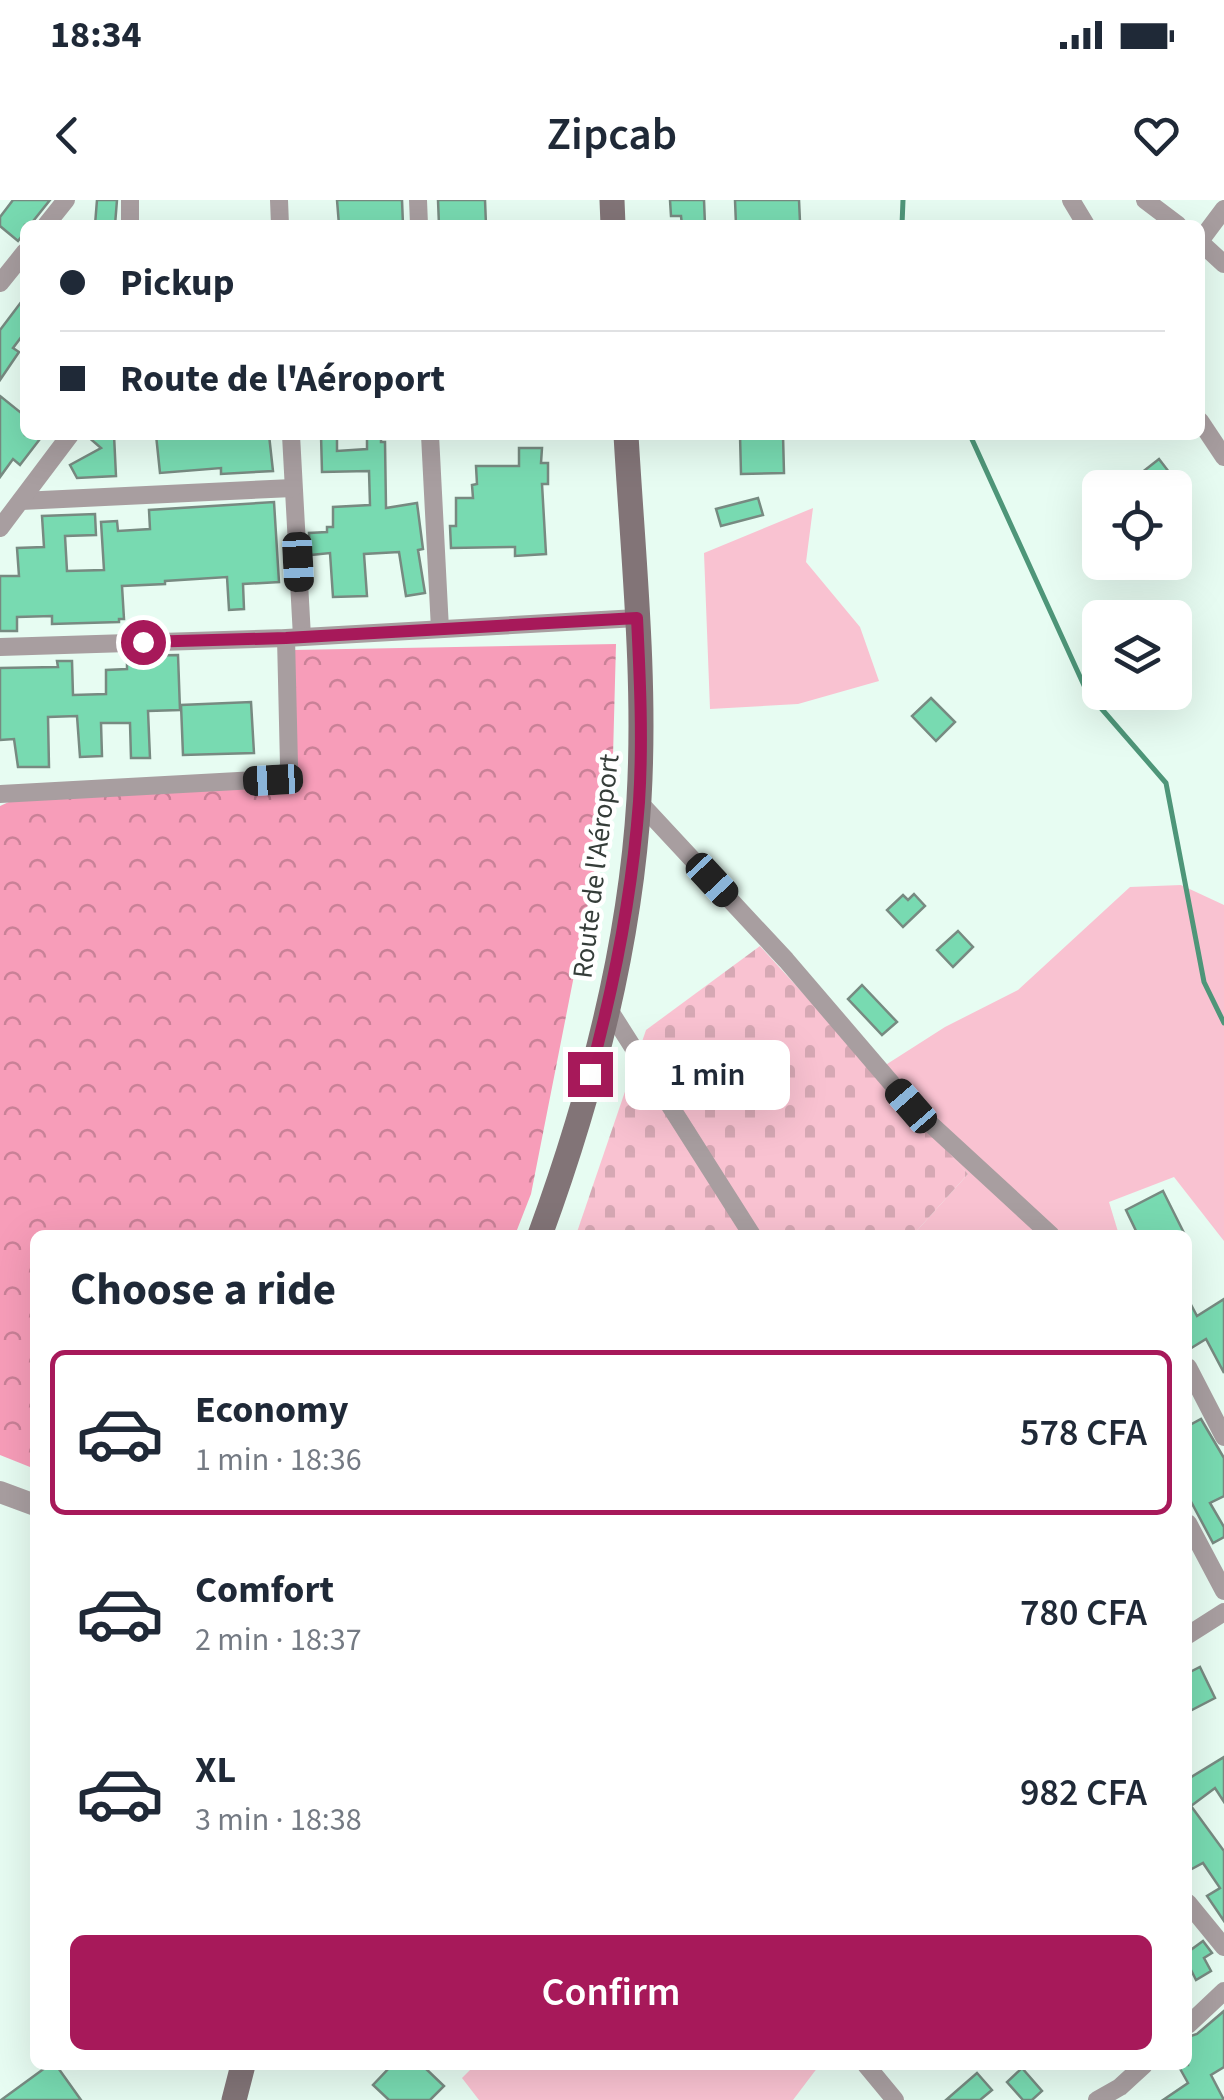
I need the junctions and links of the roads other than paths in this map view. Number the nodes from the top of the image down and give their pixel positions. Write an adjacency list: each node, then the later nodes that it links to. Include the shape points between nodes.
1 (66, 200): 4 (street)
2 (1146, 200): 5 (street)
3 (1224, 209): 6 (street)
4 (50, 220)
5 (1172, 220)
6 (1205, 234)
7 (1205, 246): 9 (street)
8 (20, 258): 10 (street)
9 (1224, 264)
10 (0, 283)
11 (1205, 428): 16 (street)
12 (66, 440): 18 (street)
13 (290, 440): 17 (street)
14 (430, 440): 21 (street)
15 (626, 440): 20 (main road, Route de l'Aéroport)
16 (1224, 457)
17 (294, 488): 18 (street); 22 (street)
18 (21, 501): 19 (street)
19 (0, 528)
20 (637, 618): 21 (street); 25 (main road, Route de l'Aéroport)
21 (440, 629): 22 (street)
22 (294, 638): 23 (street); 24 (street, via 286,774 273,780)
23 (0, 647)
24 (0, 794)
25 (639, 802): 26 (main road, Route de l'Aéroport); 29 (street, via 911,1106)
26 (608, 1008): 27 (main road, Route de l'Aéroport); 28 (street)
27 (542, 1230)
28 (749, 1230)
29 (1046, 1230)
30 (1192, 1375): 31 (street)
31 (1224, 1437)
32 (0, 1492): 33 (street)
33 (30, 1503)
34 (1192, 1531): 35 (street)
35 (1224, 1591)
36 (1221, 1620): 37 (street)
37 (1192, 1632)
38 (1192, 1908): 39 (street)
39 (1224, 1947)
40 (1224, 1991): 41 (street)
41 (1192, 2021)
42 (242, 2070): 45 (main road)
43 (870, 2070): 46 (street)
44 (1139, 2070): 47 (street)
45 (234, 2100)
46 (894, 2100)
47 (1097, 2100)

